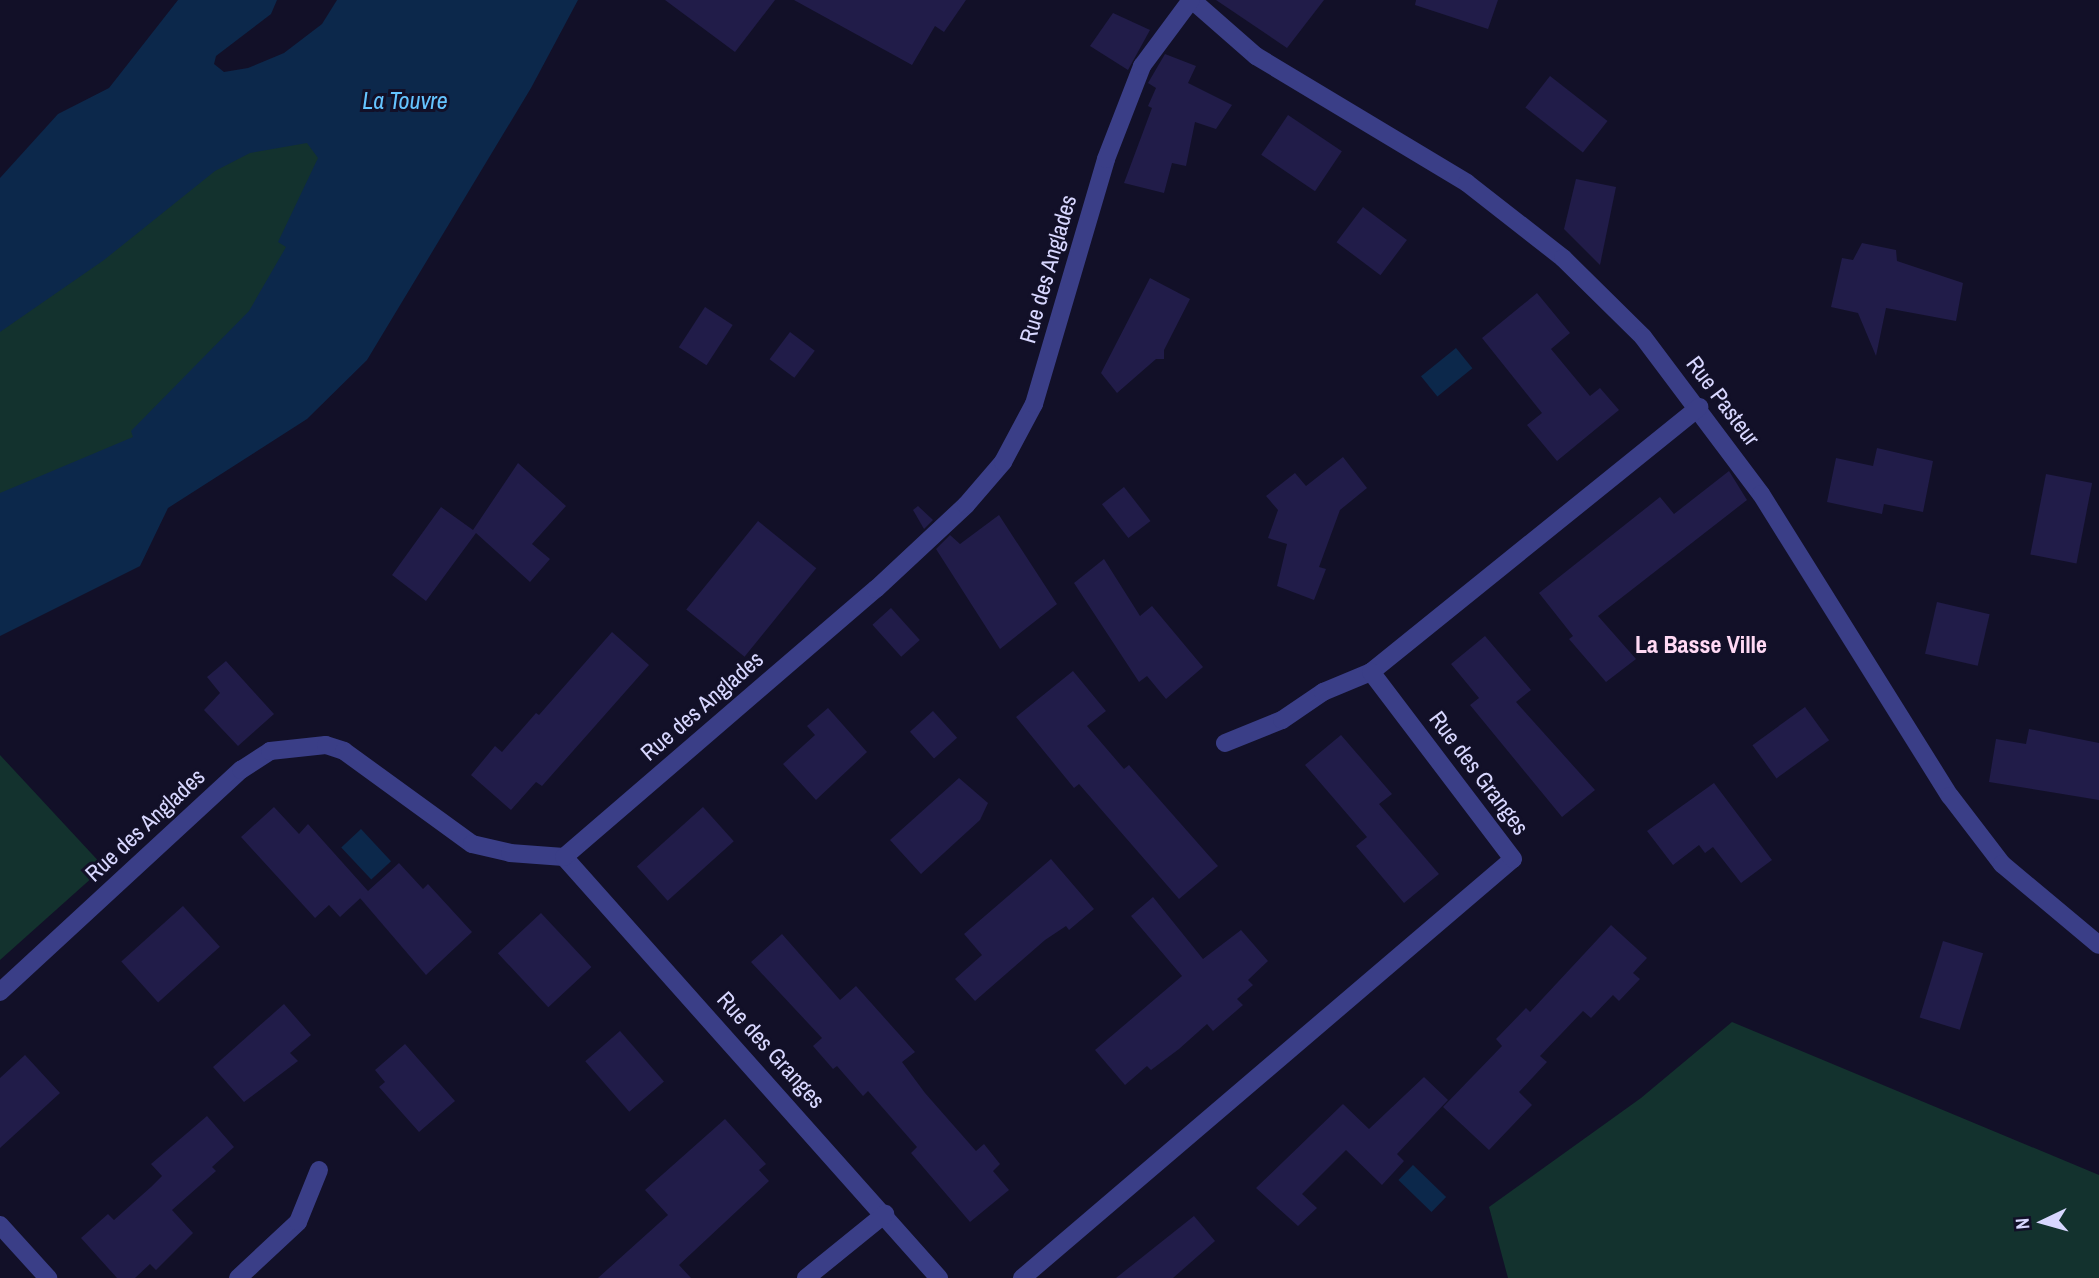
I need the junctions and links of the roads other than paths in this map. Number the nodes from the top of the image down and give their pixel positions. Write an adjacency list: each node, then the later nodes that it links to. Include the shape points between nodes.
1 (1192, 0): 2 (street, Rue Pasteur, via 1256,56 1467,183 1563,258 1643,337); 5 (street, Rue des Anglades, via 1142,65 1106,159 1034,404 1003,462 966,505 876,589)
2 (1699, 407): 3 (street); 6 (street, Rue Pasteur, via 1761,494 1950,796 2002,864)
3 (1371, 672): 4 (street, via 1323,692 1282,720); 15 (street, Rue des Granges, via 1513,859)
4 (1225, 743)
5 (564, 857): 7 (street, Rue des Anglades, via 510,853 471,844 344,751 326,745 270,751 241,770); 9 (street, Rue des Granges)
6 (2099, 945)
7 (0, 992)
8 (319, 1170): 12 (street, via 298,1222)
9 (885, 1214): 13 (street); 14 (street, Rue des Granges)
10 (0, 1225): 11 (street)
11 (48, 1278)
12 (238, 1278)
13 (806, 1278)
14 (939, 1278)
15 (1022, 1278)

